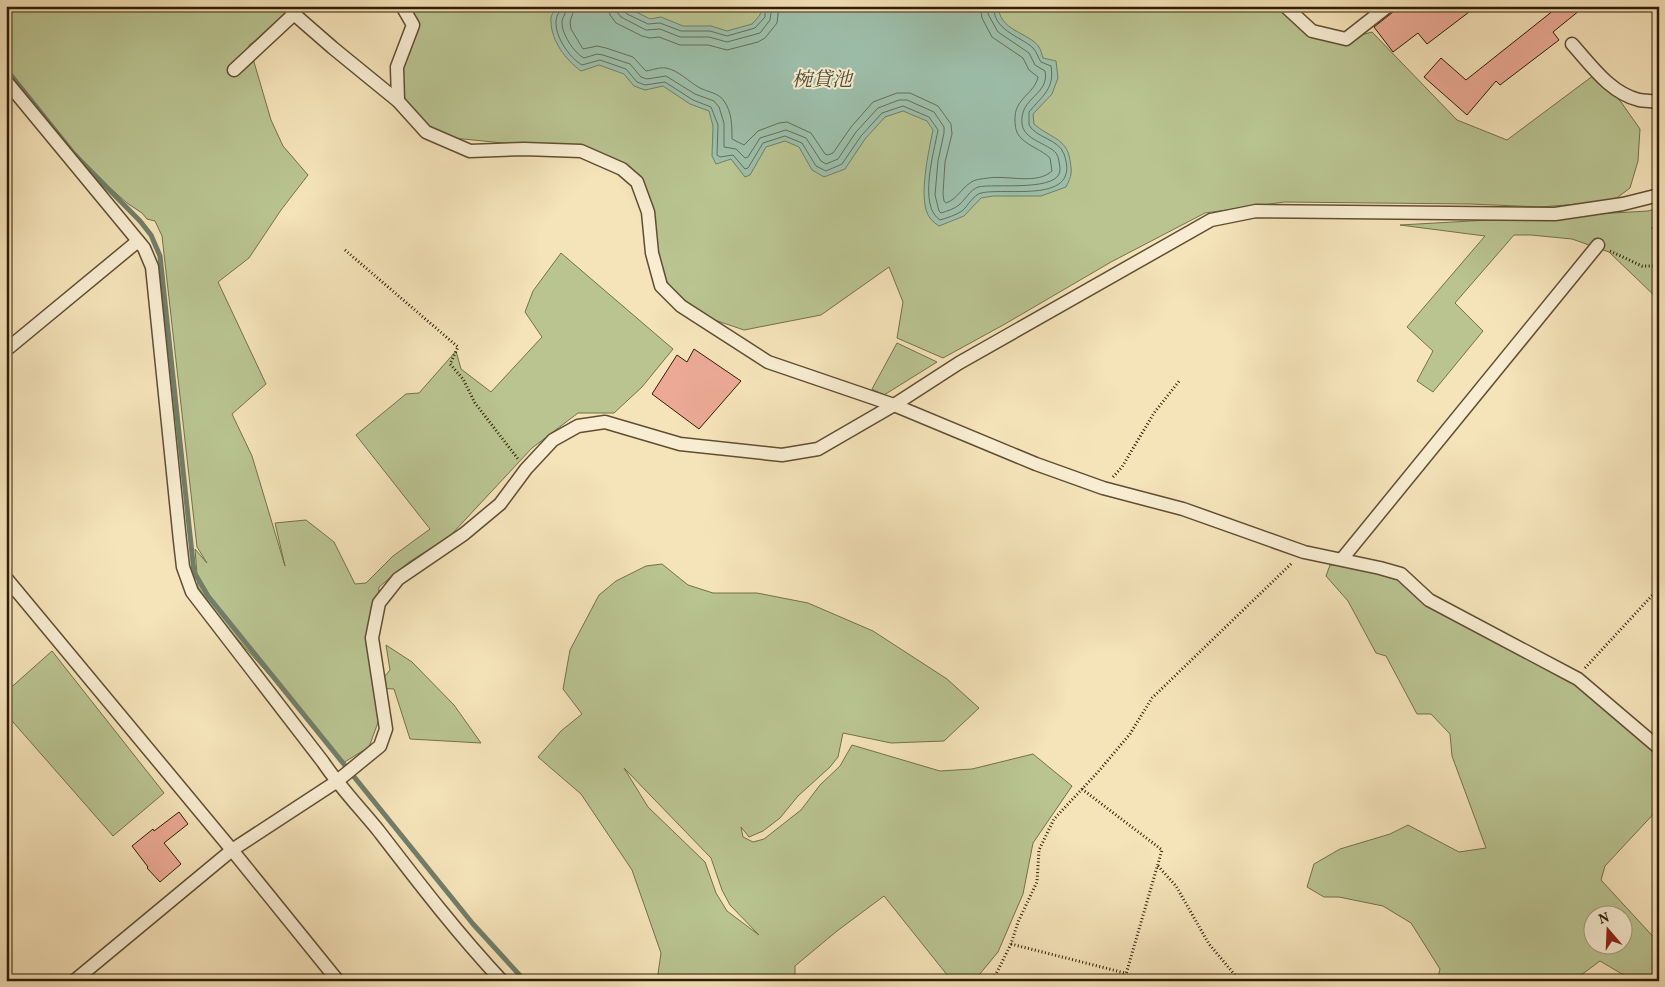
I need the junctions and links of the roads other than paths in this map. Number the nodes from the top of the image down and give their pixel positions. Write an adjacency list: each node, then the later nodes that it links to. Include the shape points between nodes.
1 (402, 6): 8 (street, via 413,25 397,67)
2 (1285, 6): 3 (street, via 1312,31 1346,39)
3 (1388, 6)
4 (291, 10): 6 (street); 8 (street)
5 (1572, 44): 9 (street, via 1619,91 1638,100)
6 (234, 70)
7 (6, 81): 11 (street)
8 (398, 101): 14 (street, via 426,132 470,151 581,151 622,169 637,182 648,212 652,253 661,286 680,306 768,362)
9 (1659, 102)
10 (1659, 195): 14 (street, via 1555,214 1256,210 1211,220 959,364)
11 (138, 241): 13 (street); 18 (street, via 152,267 183,567 192,592)
12 (1598, 245): 15 (street)
13 (6, 350)
14 (894, 405): 15 (street, via 1103,488 1183,509 1304,552); 18 (street, via 818,448 782,455 680,444 606,422 578,426 553,440 500,504 464,534 398,579 379,603 372,638 386,729 380,746)
15 (1342, 559): 17 (street, via 1401,574 1429,600 1578,679)
16 (6, 578): 19 (street)
17 (1659, 748)
18 (336, 782): 19 (street); 22 (street, via 359,806 451,924)
19 (232, 850): 20 (street); 21 (street)
20 (74, 981)
21 (338, 981)
22 (502, 981)

